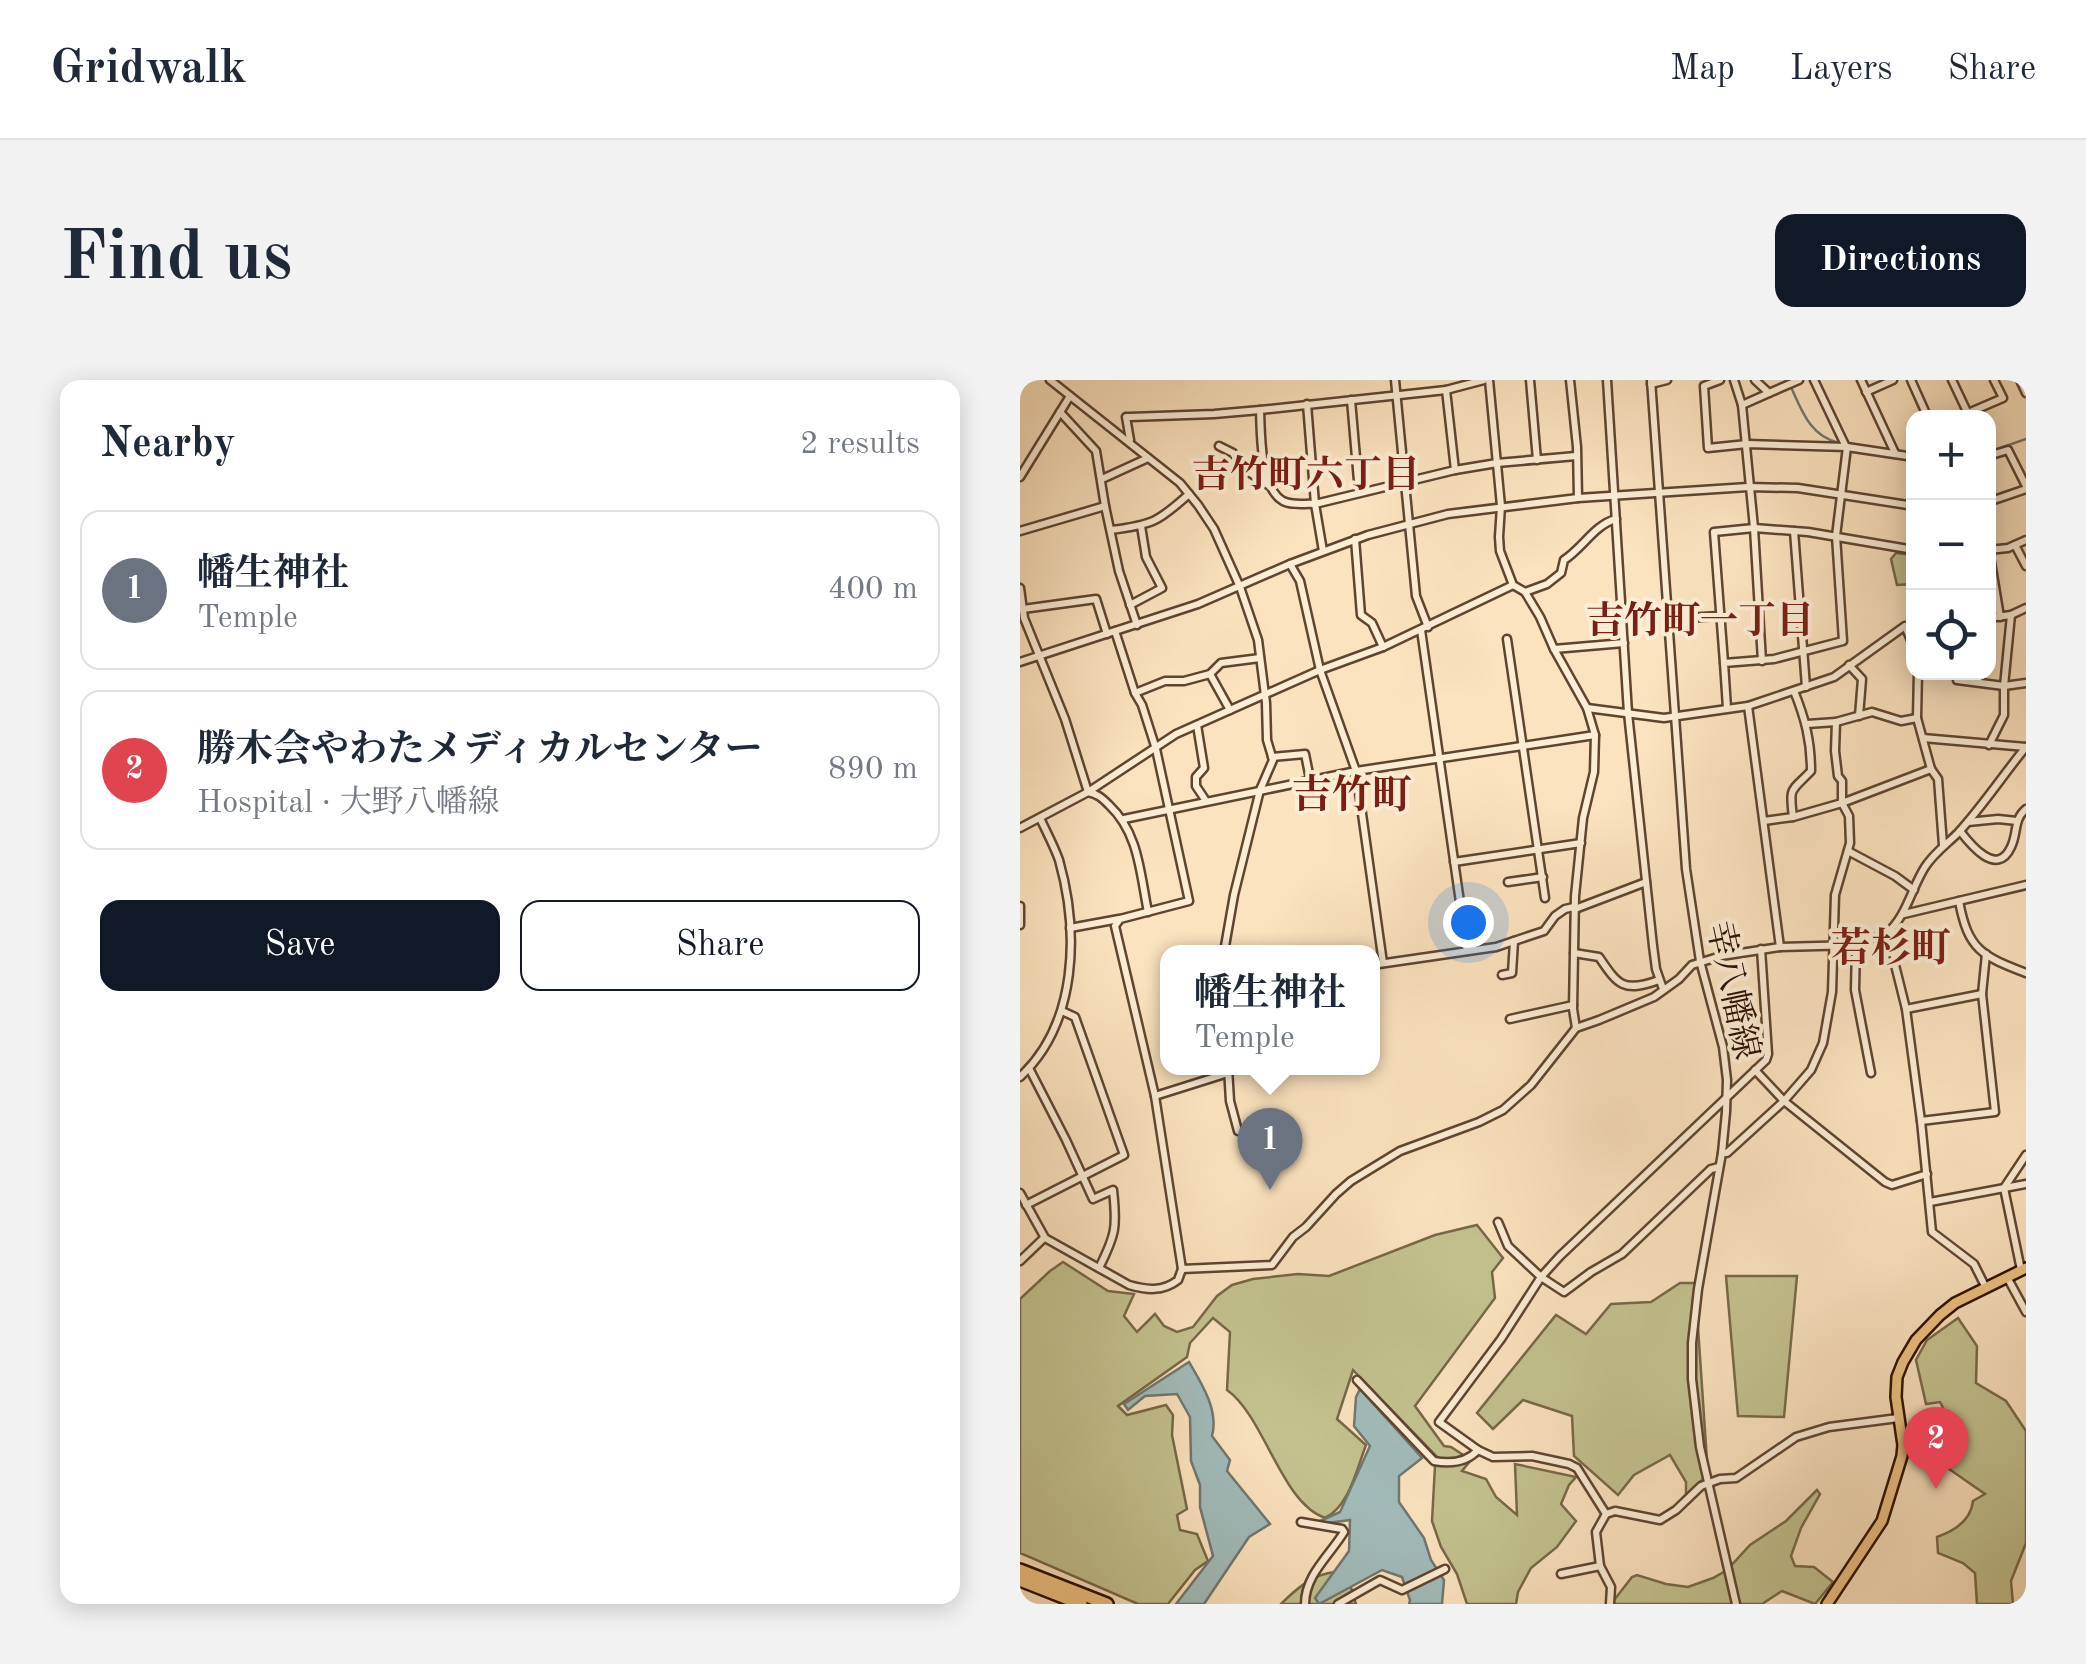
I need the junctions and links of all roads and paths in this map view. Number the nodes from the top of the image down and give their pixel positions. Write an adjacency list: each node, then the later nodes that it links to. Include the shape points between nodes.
1 (1050, 380): 25 (street)
2 (1395, 380): 24 (street)
3 (1486, 380): 20 (street); 44 (street)
4 (1530, 380): 43 (street)
5 (1570, 380): 41 (street)
6 (1607, 380): 56 (street)
7 (1667, 380): 19 (street)
8 (1720, 380): 35 (street, via 1704,386 1708,448)
9 (1734, 380): 28 (street)
10 (1755, 380): 23 (street)
11 (1799, 380): 23 (street)
12 (1814, 380): 37 (street)
13 (1861, 380): 22 (street)
14 (1893, 380): 22 (street)
15 (1911, 380): 30 (street)
16 (1952, 380): 31 (street)
17 (1994, 380): 32 (street, via 2003,398)
18 (2020, 380): 21 (street)
19 (1651, 382): 53 (street, 幸八幡線)
20 (1446, 390): 24 (street); 45 (street)
21 (2026, 391)
22 (1866, 392): 38 (street)
23 (1769, 393): 28 (street)
24 (1397, 394): 26 (street); 48 (street)
25 (1070, 396): 33 (street); 34 (street)
26 (1351, 400): 27 (street); 52 (street)
27 (1307, 404): 29 (street); 59 (street)
28 (1742, 405): 35 (street)
29 (1260, 410): 34 (street, via 1126,418); 49 (street)
30 (1924, 410)
31 (1967, 410)
32 (1979, 410)
33 (1060, 412): 46 (street); 47 (street, via 1096,451)
34 (1130, 441): 42 (street)
35 (1747, 444): 37 (street); 50 (street)
36 (1219, 446): 49 (street)
37 (1847, 448): 38 (street); 55 (street)
38 (1895, 454): 40 (street)
39 (1996, 454): 51 (street, via 2008,450)
40 (1906, 455)
41 (1576, 456): 43 (street); 57 (street)
42 (1148, 458): 47 (street); 54 (street)
43 (1537, 460): 44 (street)
44 (1497, 463): 45 (street); 62 (street)
45 (1455, 470): 48 (street)
46 (1020, 477)
47 (1102, 479): 61 (street)
48 (1406, 481): 52 (street); 64 (street)
49 (1270, 487): 59 (street, via 1288,504)
50 (1748, 487): 53 (street); 55 (street); 66 (street)
51 (2026, 487): 58 (street)
52 (1359, 492): 59 (street)
53 (1659, 492): 56 (street); 91 (street, 幸八幡線)
54 (1189, 494): 65 (street, via 1163,518); 80 (street)
55 (1840, 495): 60 (street); 70 (street)
56 (1614, 497): 57 (street); 63 (street)
57 (1578, 498): 62 (street)
58 (1993, 500)
59 (1316, 504): 76 (street)
60 (1906, 505)
61 (1104, 506): 67 (street); 68 (street)
62 (1501, 506): 64 (street); 79 (street, via 1500,551)
63 (1616, 519): 83 (street, via 1604,522 1564,560 1561,573); 97 (street)
64 (1410, 523): 71 (street); 94 (street)
65 (1142, 526): 67 (street); 84 (street, via 1146,557 1162,588)
66 (1754, 528): 69 (street); 87 (street, via 1714,532); 103 (street)
67 (1110, 530): 84 (street)
68 (1020, 531)
69 (1794, 531): 70 (street); 100 (street)
70 (1836, 536): 74 (street); 100 (street, via 1843,641)
71 (1355, 540): 76 (street); 98 (street, via 1361,614)
72 (2026, 540): 73 (street)
73 (2015, 545): 75 (street); 78 (street)
74 (1906, 549)
75 (1996, 549)
76 (1322, 551): 77 (street)
77 (1290, 564): 80 (street); 107 (street)
78 (2026, 566)
79 (1513, 585): 83 (street); 94 (street)
80 (1240, 587): 92 (street); 102 (street)
81 (1020, 588): 85 (street)
82 (1996, 590): 90 (street)
83 (1525, 592): 99 (street)
84 (1130, 606): 92 (street)
85 (1023, 608): 95 (street, via 1096,600); 101 (street)
86 (2025, 609): 88 (street)
87 (1720, 616): 91 (street); 105 (street)
88 (2010, 616): 90 (street); 112 (street)
89 (1996, 617): 90 (street)
90 (2000, 617)
91 (1668, 619): 122 (street, 幸八幡線)
92 (1136, 624): 95 (street)
93 (1906, 627): 106 (street)
94 (1425, 628): 98 (street); 135 (street)
95 (1111, 633): 101 (street); 115 (street)
96 (1506, 639): 130 (street)
97 (1624, 643): 99 (street); 121 (street)
98 (1383, 647): 107 (street)
99 (1554, 649): 118 (street)
100 (1802, 650): 103 (street); 113 (street)
101 (1039, 656): 104 (street); 140 (street)
102 (1260, 658): 108 (street, via 1220,663); 116 (street)
103 (1762, 660): 105 (street)
104 (1020, 662)
105 (1724, 663): 119 (street)
106 (1849, 665): 113 (street); 123 (street, via 1862,679)
107 (1320, 670): 116 (street); 137 (street)
108 (1210, 674): 115 (street); 120 (street)
109 (1918, 680): 124 (street)
110 (1957, 680): 112 (street)
111 (2026, 683): 112 (street)
112 (2004, 686): 131 (street, via 2004,714)
113 (1806, 687): 114 (street)
114 (1794, 691): 117 (street); 126 (street)
115 (1135, 693): 133 (street)
116 (1265, 694): 120 (street); 134 (street)
117 (1748, 706): 119 (street); 148 (street)
118 (1587, 708): 121 (street); 128 (street)
119 (1727, 708): 122 (street)
120 (1230, 710): 127 (street)
121 (1628, 713): 122 (street); 160 (street)
122 (1674, 714): 182 (street, 幸八幡線)
123 (1860, 716): 124 (street); 125 (street)
124 (1917, 718): 129 (street)
125 (1836, 722): 126 (street); 142 (street)
126 (1808, 724): 145 (street, via 1811,771 1794,785)
127 (1197, 725): 133 (street); 141 (street, via 1204,768 1196,786)
128 (1595, 735): 130 (street); 153 (street)
129 (1922, 738): 131 (street); 136 (street)
130 (1522, 745): 135 (street); 155 (street)
131 (1989, 745): 132 (street)
132 (2026, 747): 150 (street)
133 (1156, 749): 140 (street); 143 (street)
134 (1272, 757): 138 (street, via 1305,754); 139 (street)
135 (1440, 757): 137 (street); 157 (street)
136 (1931, 768): 142 (street); 154 (street, via 1938,779)
137 (1356, 771): 138 (street); 183 (street)
138 (1310, 779): 139 (street)
139 (1260, 790): 141 (street); 176 (street)
140 (1088, 792): 146 (street); 147 (street)
141 (1206, 801): 143 (street)
142 (1842, 802): 145 (street); 156 (street, via 1849,816)
143 (1169, 809): 147 (street); 167 (street, via 1189,902)
144 (2026, 809): 149 (street)
145 (1793, 817): 148 (street)
146 (1040, 818): 151 (street); 171 (street, via 1058,858)
147 (1124, 818): 167 (street)
148 (1764, 821): 177 (street)
149 (2016, 821): 150 (street); 152 (street, via 2012,846 1998,858 1981,855)
150 (1966, 822): 152 (street)
151 (1020, 828)
152 (1960, 831): 154 (street)
153 (1580, 843): 155 (street); 166 (street)
154 (1944, 846): 162 (street)
155 (1539, 850): 157 (street); 158 (street)
156 (1848, 851): 162 (street); 174 (street, via 1835,894)
157 (1454, 862): 179 (street)
158 (1542, 877): 159 (street); 163 (street)
159 (1508, 882)
160 (1646, 882): 166 (street); 187 (street)
161 (2026, 885): 164 (street)
162 (1914, 890): 168 (street)
163 (1545, 898)
164 (1960, 901): 168 (street); 181 (street, via 1969,938)
165 (1020, 906): 170 (street)
166 (1574, 908): 173 (street, via 1555,916 1544,931); 180 (street)
167 (1148, 912): 169 (street)
168 (1902, 914): 172 (street)
169 (1120, 919): 171 (street); 201 (street, via 1115,926)
170 (1020, 925)
171 (1070, 928): 192 (street)
172 (1891, 931): 175 (street); 191 (street)
173 (1514, 941): 179 (street); 186 (street, via 1512,973)
174 (1833, 944): 175 (street); 177 (street); 203 (street, via 1824,1042)
175 (1856, 944): 197 (street, via 1855,990)
176 (1225, 945)
177 (1780, 947): 178 (street)
178 (1761, 950): 182 (street); 196 (street, via 1768,1054)
179 (1467, 951): 183 (street)
180 (1574, 953): 187 (street, via 1600,956 1623,985); 190 (street)
181 (1986, 954): 185 (street); 189 (street)
182 (1700, 961): 188 (street); 202 (street, 幸八幡線, via 1723,1046)
183 (1383, 963): 184 (street)
184 (1380, 964)
185 (2026, 973)
186 (1502, 975)
187 (1659, 980): 188 (street)
188 (1663, 989): 194 (street)
189 (1982, 994): 191 (street); 204 (street, via 1995,1112)
190 (1573, 1005): 193 (street); 194 (street)
191 (1906, 1009): 204 (street)
192 (1062, 1012): 195 (street); 210 (street, via 1076,1017 1124,1155)
193 (1510, 1018)
194 (1576, 1028): 221 (street, via 1513,1102 1400,1151 1351,1181 1272,1265)
195 (1029, 1068): 200 (street); 210 (street)
196 (1756, 1070): 202 (street); 203 (street)
197 (1871, 1072)
198 (1214, 1075): 201 (street)
199 (1228, 1075): 205 (street)
200 (1020, 1076)
201 (1155, 1096): 221 (street)
202 (1727, 1096): 206 (street, 幸八幡線); 223 (street)
203 (1784, 1101): 206 (street); 209 (street, via 1885,1182)
204 (1922, 1120): 209 (street)
205 (1238, 1131)
206 (1722, 1154): 208 (street, 幸八幡線)
207 (2026, 1155): 212 (street)
208 (1719, 1168): 223 (street, via 1622,1254 1564,1292); 230 (street, 幸八幡線, via 1692,1344)
209 (1927, 1174): 214 (street)
210 (1082, 1175): 215 (street); 220 (street, via 1093,1200 1113,1190 1114,1238)
211 (2026, 1184): 212 (street)
212 (2004, 1188): 214 (street); 222 (street)
213 (1020, 1193): 215 (street)
214 (1930, 1202): 225 (street, via 1932,1232 1974,1264)
215 (1026, 1204): 217 (street)
216 (1498, 1222): 223 (street, via 1508,1246)
217 (1045, 1238): 219 (street); 220 (street)
218 (1020, 1246): 219 (street)
219 (1023, 1257)
220 (1099, 1268): 221 (street, via 1152,1289 1175,1284)
221 (1182, 1269)
222 (2024, 1269): 224 (main road)
223 (1542, 1277): 229 (street, via 1439,1422)
224 (2007, 1277): 225 (main road); 226 (street)
225 (1986, 1289): 228 (main road, via 1955,1303 1916,1340 1896,1378)
226 (2026, 1312)
227 (1357, 1380): 229 (street, via 1434,1461 1466,1460)
228 (1898, 1418): 230 (street, via 1810,1431 1736,1478); 244 (main road, via 1902,1456 1887,1508)
229 (1478, 1450): 231 (street, via 1577,1468)
230 (1707, 1482): 231 (street, via 1660,1520); 243 (street, 幸八幡線)
231 (1606, 1514): 233 (street, via 1596,1532)
232 (1301, 1522): 240 (street, via 1344,1532 1314,1574)
233 (1600, 1566): 236 (street); 242 (street, via 1611,1587)
234 (1020, 1570): 239 (highway)
235 (1443, 1570): 241 (street, via 1402,1590 1380,1580)
236 (1561, 1574)
237 (1020, 1580): 238 (highway)
238 (1081, 1604)
239 (1107, 1604)
240 (1305, 1604)
241 (1338, 1604)
242 (1610, 1604)
243 (1736, 1604)
244 (1827, 1604)

